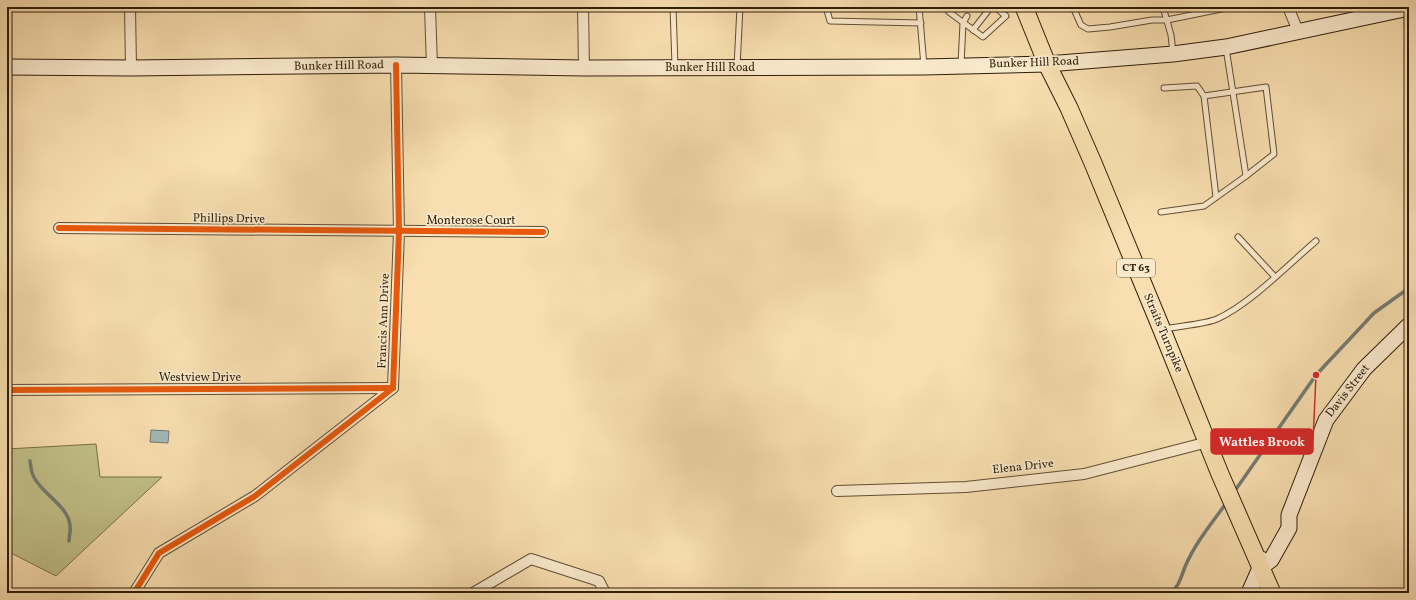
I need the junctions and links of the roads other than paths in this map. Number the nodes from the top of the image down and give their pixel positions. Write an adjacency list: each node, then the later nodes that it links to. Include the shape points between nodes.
1 (130, 7): 32 (street)
2 (430, 7): 30 (street)
3 (583, 7): 33 (street)
4 (673, 7): 34 (lane)
5 (720, 7): 6 (lane)
6 (740, 7): 35 (lane)
7 (826, 7): 20 (lane, via 830,21)
8 (919, 7): 20 (lane)
9 (952, 7): 21 (lane, via 949,12)
10 (992, 7): 22 (lane)
11 (996, 7): 22 (lane, via 1006,16 983,37)
12 (1024, 7): 26 (main road, Straits Turnpike / CT 63)
13 (1073, 7): 19 (lane, via 1081,25 1088,29)
14 (1162, 7): 19 (lane)
15 (1231, 7): 19 (lane)
16 (1288, 7): 23 (street)
17 (1409, 8): 23 (main road, Bunker Hill Road)
18 (967, 16): 21 (lane)
19 (1167, 20): 25 (lane)
20 (921, 23): 31 (lane)
21 (963, 23): 22 (lane); 28 (lane)
22 (973, 30)
23 (1298, 31): 24 (main road, Bunker Hill Road)
24 (1226, 47): 25 (main road, Bunker Hill Road); 37 (lane)
25 (1174, 54): 26 (main road, Bunker Hill Road)
26 (1047, 64): 28 (main road, Bunker Hill Road); 49 (main road, Straits Turnpike / CT 63, via 1078,129)
27 (396, 65): 30 (main road, Bunker Hill Road); 32 (main road, Bunker Hill Road); 43 (street, Francis Ann Drive)
28 (961, 66): 31 (main road, Bunker Hill Road)
29 (7, 67): 32 (main road, Bunker Hill Road)
30 (432, 67): 33 (main road, Bunker Hill Road)
31 (924, 67): 35 (main road, Bunker Hill Road)
32 (131, 68)
33 (584, 68): 34 (main road, Bunker Hill Road)
34 (675, 68): 35 (main road, Bunker Hill Road)
35 (737, 68)
36 (1164, 88): 38 (lane, via 1197,86)
37 (1233, 91): 38 (lane); 39 (lane); 39 (lane, via 1266,87 1274,154)
38 (1204, 96): 40 (lane)
39 (1246, 176): 40 (lane)
40 (1216, 197): 41 (lane, via 1204,206)
41 (1161, 212)
42 (59, 228): 43 (street, Phillips Drive)
43 (399, 232): 44 (street, Monterose Court); 50 (street, Francis Ann Drive)
44 (543, 232)
45 (1238, 237): 47 (lane)
46 (1316, 241): 47 (lane)
47 (1275, 277): 49 (lane, via 1216,320)
48 (1409, 325): 54 (main road, Davis Street, via 1364,370 1326,420 1289,515 1280,523 1262,555)
49 (1162, 330): 52 (main road, Straits Turnpike / CT 63)
50 (393, 388): 51 (street, Westview Drive); 55 (street, via 255,496 159,553)
51 (7, 390)
52 (1208, 442): 53 (street, Elena Drive, via 1084,474 966,487); 54 (main road, Straits Turnpike / CT 63)
53 (837, 491)
54 (1260, 568): 58 (main road, Davis Street); 59 (main road, Straits Turnpike / CT 63)
55 (134, 593)
56 (473, 593): 57 (street, via 531,559 599,581)
57 (605, 593)
58 (1249, 593)
59 (1272, 593)

